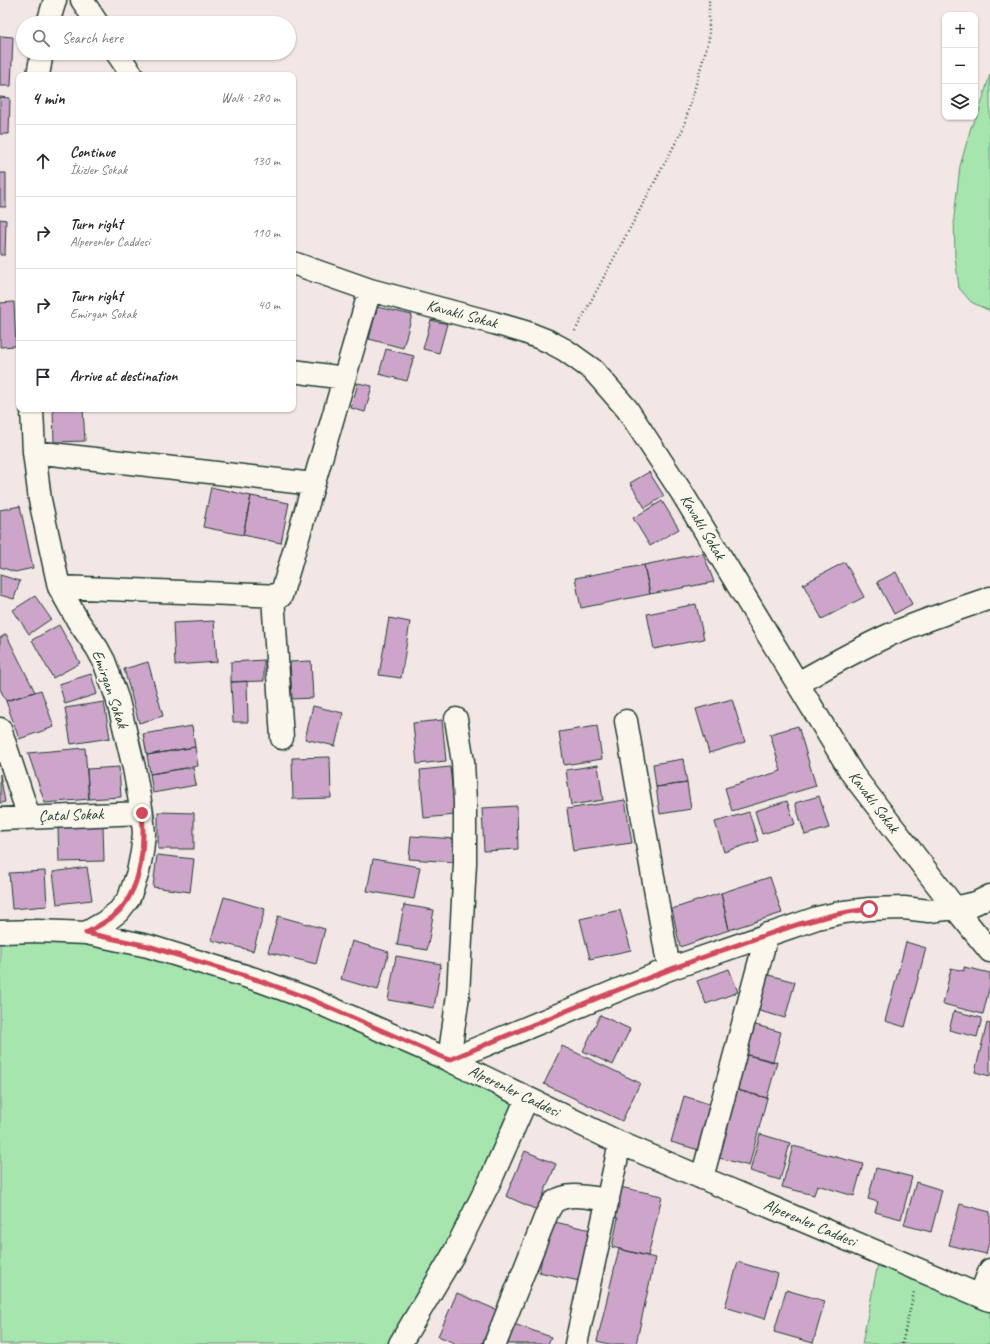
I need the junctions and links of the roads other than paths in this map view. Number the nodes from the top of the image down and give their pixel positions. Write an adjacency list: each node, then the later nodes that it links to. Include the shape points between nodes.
1 (55, 0): 3 (street)
2 (82, 0): 4 (street)
3 (50, 16)
4 (92, 16)
5 (41, 60): 7 (street)
6 (122, 60): 8 (street)
7 (39, 72)
8 (130, 72)
9 (296, 264): 10 (street, Kavaklı Sokak)
10 (370, 290): 12 (street); 19 (street, Kavaklı Sokak, via 494,322 530,334 565,350 593,370 627,410 682,493)
11 (296, 371): 12 (street)
12 (344, 378): 15 (street)
13 (32, 412): 14 (street, Emirgan Sokak)
14 (34, 452): 15 (street); 16 (street, Emirgan Sokak, via 40,500)
15 (313, 484): 17 (street, via 281,596)
16 (59, 587): 17 (street); 24 (street, Emirgan Sokak, via 104,661 118,701)
17 (273, 596): 23 (street)
18 (990, 598): 19 (street, via 888,636 851,653)
19 (798, 683): 28 (street, Kavaklı Sokak, via 853,775)
20 (456, 719): 34 (street, via 465,803 465,863 458,995)
21 (626, 721): 33 (street)
22 (0, 729): 25 (street)
23 (282, 738)
24 (142, 813): 25 (street, Çatal Sokak); 30 (street, Emirgan Sokak, via 142,852 129,898 119,911)
25 (29, 817): 26 (street, Çatal Sokak)
26 (0, 819)
27 (990, 896): 28 (street, via 976,903)
28 (955, 908): 31 (street, via 930,911 904,908 869,909 844,912); 32 (street, Kavaklı Sokak)
29 (0, 932): 30 (street, Alperenler Caddesi)
30 (86, 933): 34 (street, Alperenler Caddesi, via 148,946 258,980 310,999)
31 (767, 934): 33 (street); 37 (street)
32 (990, 951)
33 (669, 969): 34 (street)
34 (449, 1060): 35 (street, Alperenler Caddesi)
35 (527, 1098): 36 (street, Alperenler Caddesi); 41 (street, via 492,1177 453,1255)
36 (620, 1142): 37 (street, Alperenler Caddesi); 38 (street)
37 (702, 1178): 40 (street, Alperenler Caddesi)
38 (608, 1200): 42 (street, via 578,1196 567,1197 554,1203 547,1213); 43 (street)
39 (990, 1270): 40 (street)
40 (985, 1298)
41 (400, 1344)
42 (495, 1344)
43 (576, 1344)

